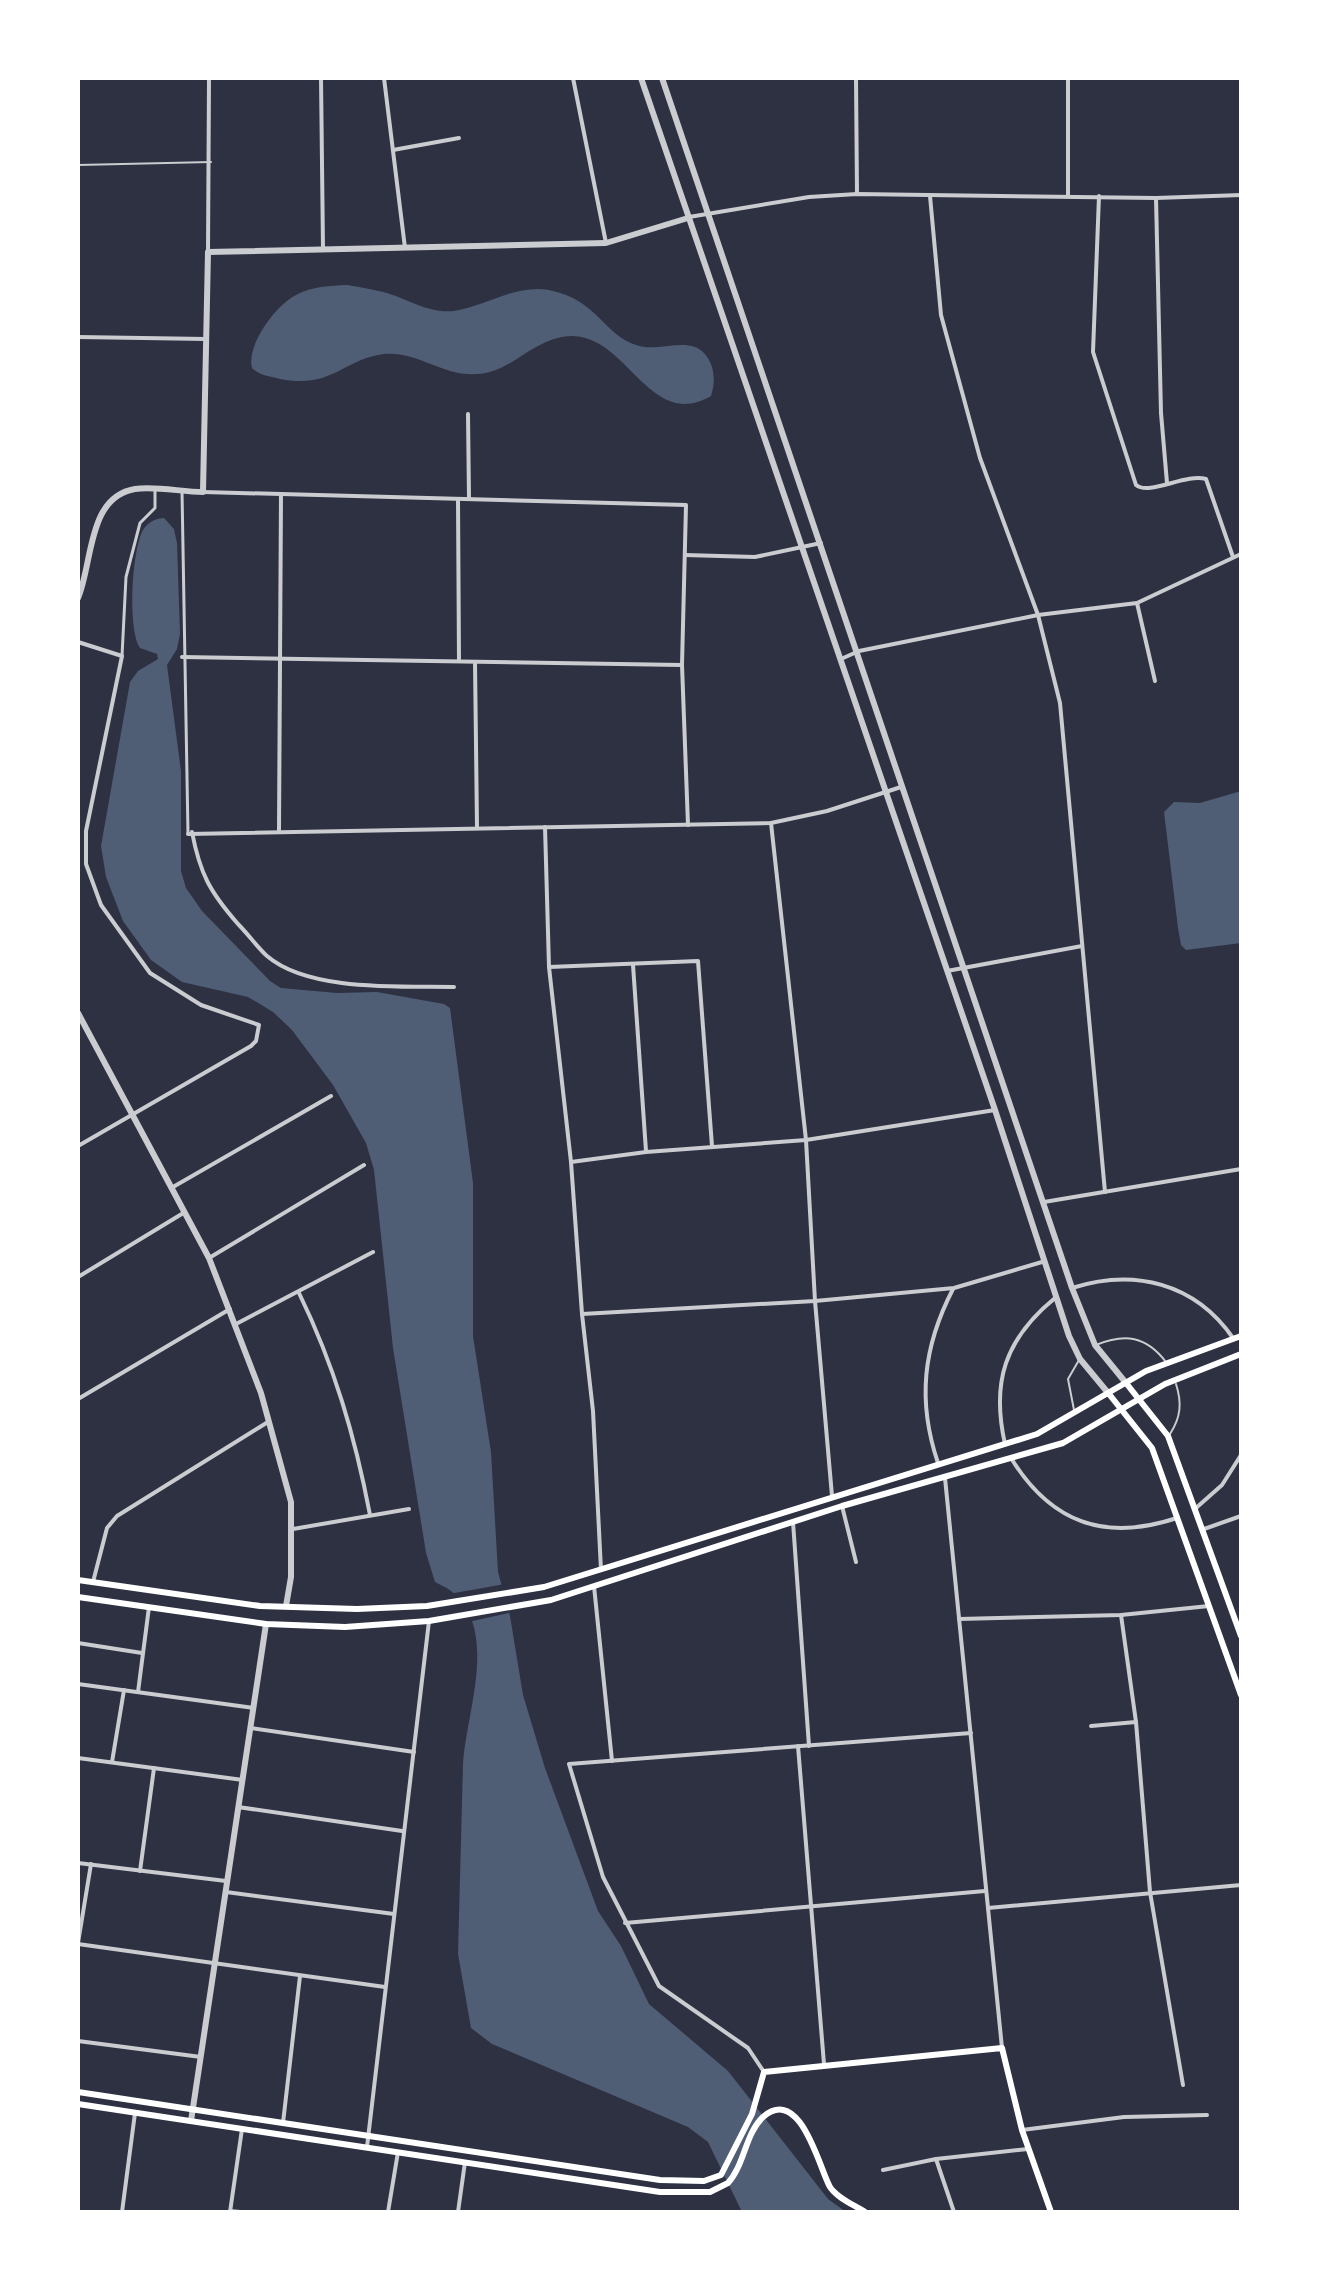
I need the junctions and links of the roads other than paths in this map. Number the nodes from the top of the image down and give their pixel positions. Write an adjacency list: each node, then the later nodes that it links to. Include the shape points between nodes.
1 (209, 78): 11 (street)
2 (321, 78): 23 (street)
3 (384, 78): 10 (street)
4 (573, 78): 21 (street)
5 (641, 78): 20 (street)
6 (662, 78): 19 (street)
7 (856, 78): 13 (street)
8 (1068, 78): 16 (street)
9 (459, 138): 10 (street)
10 (393, 150): 22 (street)
11 (211, 162): 12 (lane); 24 (street)
12 (78, 165)
13 (857, 194): 15 (street); 19 (street)
14 (1241, 195): 18 (street)
15 (930, 196): 16 (street); 43 (street, via 941,315 980,458)
16 (1068, 196): 17 (street)
17 (1099, 196): 18 (street); 28 (street, via 1093,352 1140,489)
18 (1156, 198): 28 (street)
19 (707, 213): 20 (street); 35 (street)
20 (688, 218): 21 (street); 36 (street)
21 (606, 243): 22 (street)
22 (405, 248): 23 (street)
23 (323, 249): 24 (street)
24 (208, 252): 26 (street)
25 (78, 337): 26 (street)
26 (206, 339): 31 (street)
27 (468, 414): 34 (street)
28 (1167, 483): 39 (street, via 1196,476 1206,479)
29 (155, 490): 30 (street); 40 (street, via 135,489 114,497 101,511); 46 (street, via 155,508 140,523 126,577)
30 (186, 492): 31 (street); 47 (street)
31 (203, 492): 32 (street)
32 (281, 494): 33 (street); 48 (street)
33 (458, 498): 34 (street); 50 (street)
34 (469, 499): 38 (street, via 686,505)
35 (821, 542): 36 (street); 45 (street)
36 (803, 548): 38 (street, via 755,557); 49 (street)
37 (1241, 554): 39 (street)
38 (685, 555): 52 (street)
39 (1233, 557): 42 (street)
40 (82, 580): 41 (street)
41 (78, 598)
42 (1137, 603): 43 (street); 53 (street)
43 (1038, 615): 45 (street); 62 (street, via 1060,703)
44 (78, 642): 46 (street)
45 (859, 651): 49 (street); 54 (street)
46 (122, 656): 71 (street, via 86,831 86,864 101,905 150,973 201,1005 259,1025 251,1046)
47 (182, 657): 48 (street); 61 (street)
48 (279, 657): 50 (street); 60 (street)
49 (840, 659): 55 (street)
50 (459, 661): 51 (street)
51 (475, 662): 52 (street); 58 (street)
52 (682, 665): 57 (street)
53 (1155, 681)
54 (903, 786): 55 (street); 64 (street)
55 (887, 791): 56 (street); 66 (street)
56 (771, 823): 57 (street); 72 (street)
57 (688, 825): 59 (street)
58 (477, 827): 59 (street); 60 (street)
59 (545, 827): 65 (street)
60 (279, 830): 61 (street)
61 (190, 833): 67 (street, via 199,872 219,903 269,958 308,976 361,985)
62 (1082, 946): 64 (street); 80 (street)
63 (633, 965): 65 (street); 74 (street, via 698,961); 75 (street)
64 (964, 966): 66 (street); 81 (street)
65 (549, 967): 76 (street)
66 (947, 971): 70 (street)
67 (454, 987)
68 (78, 1013): 71 (street)
69 (331, 1096): 79 (street)
70 (995, 1110): 72 (street); 85 (street)
71 (131, 1112): 73 (street); 79 (street)
72 (806, 1140): 74 (street); 91 (street)
73 (78, 1146)
74 (712, 1146): 75 (street)
75 (646, 1152): 76 (street)
76 (571, 1162): 93 (street)
77 (364, 1165): 84 (street)
78 (1241, 1169): 80 (street)
79 (173, 1187): 82 (street)
80 (1105, 1192): 81 (street)
81 (1044, 1202): 88 (street)
82 (186, 1211): 84 (street); 86 (street)
83 (373, 1252): 89 (street)
84 (209, 1258): 92 (street)
85 (1042, 1262): 87 (street); 90 (street)
86 (78, 1277)
87 (954, 1288): 91 (street); 112 (street, via 935,1326 925,1376 924,1405)
88 (1072, 1288): 95 (street, via 1110,1279 1164,1284 1210,1310); 96 (street)
89 (299, 1293): 94 (street); 118 (street, via 335,1376 356,1443)
90 (1056, 1298): 98 (street); 109 (street, via 1023,1330 1007,1360 998,1394)
91 (815, 1301): 93 (street); 114 (street)
92 (230, 1309): 94 (street); 104 (street)
93 (582, 1314): 125 (street)
94 (236, 1324): 107 (street)
95 (1237, 1337): 99 (main road)
96 (1095, 1345): 99 (lane, via 1137,1337); 101 (street)
97 (1241, 1354): 100 (main road)
98 (1080, 1359): 102 (street); 106 (lane, via 1068,1379)
99 (1166, 1362): 101 (main road)
100 (1175, 1379): 103 (main road); 108 (lane, via 1179,1420)
101 (1126, 1383): 102 (main road); 103 (main road)
102 (1109, 1394): 105 (main road); 106 (main road)
103 (1141, 1398): 105 (main road); 108 (main road)
104 (78, 1399)
105 (1123, 1409): 111 (main road, via 1072,1439); 120 (main road, via 1148,1440)
106 (1076, 1415): 109 (main road)
107 (270, 1421): 122 (street); 128 (street, via 117,1516 107,1528)
108 (1168, 1436): 116 (main road)
109 (1005, 1444): 112 (main road)
110 (1241, 1455): 116 (street, via 1222,1485)
111 (1011, 1458): 113 (main road); 120 (street, via 1040,1497 1083,1522 1141,1529)
112 (938, 1463): 114 (main road)
113 (945, 1478): 115 (main road); 135 (street)
114 (832, 1496): 125 (main road)
115 (842, 1506): 121 (main road); 124 (street)
116 (1196, 1508): 123 (main road)
117 (409, 1509): 118 (street)
118 (370, 1515): 122 (street)
119 (1241, 1516): 123 (street)
120 (1179, 1518): 131 (main road)
121 (793, 1522): 129 (main road); 152 (street)
122 (293, 1529): 133 (street)
123 (1204, 1529): 139 (main road)
124 (856, 1562)
125 (601, 1570): 126 (main road)
126 (592, 1572): 129 (main road); 133 (main road, via 516,1592 427,1606)
127 (78, 1580): 128 (main road)
128 (93, 1582): 133 (main road)
129 (594, 1586): 136 (main road, via 551,1600); 155 (street)
130 (78, 1597): 132 (main road)
131 (1211, 1605): 134 (street); 145 (main road)
132 (149, 1606): 137 (main road); 141 (street)
133 (286, 1606): 138 (main road)
134 (1121, 1615): 135 (street); 147 (street)
135 (959, 1619): 150 (street)
136 (429, 1621): 138 (main road); 153 (street)
137 (266, 1624): 138 (main road); 146 (street)
138 (284, 1625)
139 (1241, 1636)
140 (78, 1643): 141 (street)
141 (142, 1653): 144 (street)
142 (78, 1684): 143 (street)
143 (124, 1690): 144 (street); 156 (street)
144 (138, 1692): 146 (street)
145 (1241, 1695)
146 (254, 1708): 149 (street)
147 (1136, 1722): 148 (street); 168 (street)
148 (1091, 1726)
149 (251, 1728): 153 (street); 158 (street)
150 (971, 1733): 152 (street); 166 (street)
151 (798, 1746): 152 (street); 155 (street); 169 (street)
152 (809, 1746)
153 (414, 1752): 160 (street)
154 (78, 1758): 156 (street)
155 (612, 1761): 172 (street, via 569,1764 603,1877)
156 (112, 1762): 157 (street)
157 (154, 1768): 158 (street); 163 (street)
158 (243, 1780): 159 (street)
159 (238, 1807): 160 (street); 164 (street)
160 (403, 1831): 171 (street)
161 (78, 1863): 162 (street)
162 (91, 1864): 163 (street); 173 (street)
163 (140, 1871): 164 (street)
164 (227, 1881): 167 (street)
165 (1241, 1885): 168 (street)
166 (986, 1891): 169 (street); 170 (street)
167 (226, 1892): 171 (street); 174 (street)
168 (1150, 1892): 170 (street); 182 (street)
169 (811, 1906): 172 (street); 180 (street)
170 (988, 1908): 178 (street)
171 (394, 1914): 176 (street)
172 (625, 1923): 181 (street, via 659,1986 748,2048)
173 (78, 1944): 174 (street)
174 (215, 1964): 175 (street); 179 (street)
175 (300, 1976): 176 (street); 189 (street)
176 (385, 1987): 192 (street)
177 (78, 2041): 179 (street)
178 (1002, 2048): 180 (main road); 191 (main road)
179 (201, 2057): 185 (street)
180 (824, 2064): 181 (main road)
181 (762, 2073): 200 (main road, via 752,2114 727,2168 704,2181)
182 (1183, 2085)
183 (78, 2092): 185 (main road)
184 (78, 2104): 186 (main road)
185 (193, 2109): 188 (street); 189 (main road)
186 (135, 2113): 188 (main road); 203 (street)
187 (1207, 2115): 191 (street, via 1124,2117)
188 (191, 2121): 190 (main road)
189 (283, 2123): 192 (main road)
190 (242, 2129): 193 (main road); 202 (street)
191 (1022, 2130): 194 (main road)
192 (368, 2136): 193 (street); 195 (main road)
193 (367, 2148): 196 (main road)
194 (1028, 2149): 197 (street); 209 (main road)
195 (467, 2151): 198 (main road); 200 (main road)
196 (398, 2152): 198 (main road); 205 (street)
197 (936, 2159): 199 (street); 208 (street)
198 (465, 2162): 201 (main road); 206 (street)
199 (883, 2170)
200 (660, 2180): 201 (main road)
201 (660, 2192): 207 (main road, via 722,2188 734,2177 761,2119 774,2111 801,2126 831,2188)
202 (230, 2211): 204 (street)
203 (122, 2212)
204 (240, 2212)
205 (388, 2212)
206 (458, 2212)
207 (865, 2212)
208 (954, 2212)
209 (1051, 2212)

